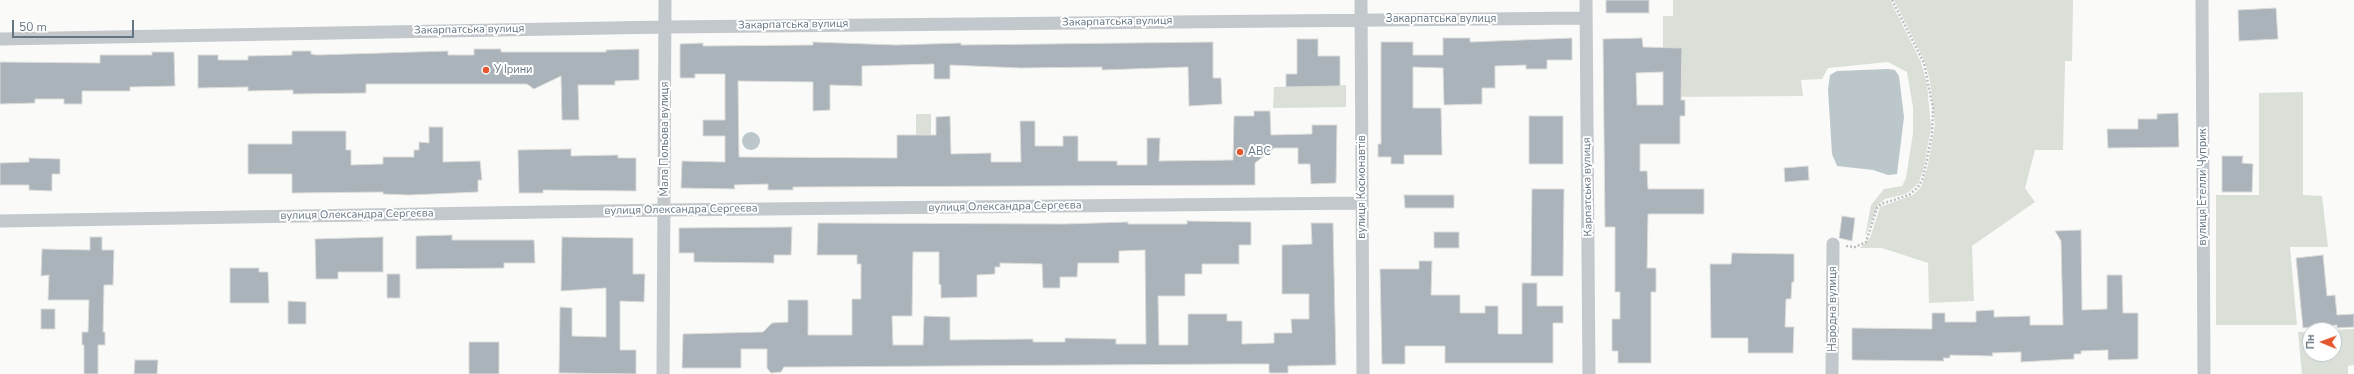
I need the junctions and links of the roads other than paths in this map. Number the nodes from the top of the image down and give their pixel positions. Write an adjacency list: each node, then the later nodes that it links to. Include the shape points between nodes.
1 (665, 0): 7 (street, Мала Польова вулиця)
2 (1360, 0): 6 (street, вулиця Космонавтів)
3 (1586, 0): 5 (street, Карпатська вулиця)
4 (2202, 0): 17 (street, вулиця Етелли Чуприк)
5 (1586, 18): 6 (street, Закарпатська вулиця); 15 (street, Карпатська вулиця)
6 (1361, 19): 7 (street, Закарпатська вулиця); 9 (street, вулиця Космонавтів)
7 (666, 27): 8 (street, Закарпатська вулиця); 10 (street, Мала Польова вулиця)
8 (0, 39)
9 (1362, 203): 10 (street, вулиця Олександра Сергеєва); 14 (street, вулиця Космонавтів)
10 (665, 210): 11 (street, вулиця Олександра Сергеєва); 13 (street, Мала Польова вулиця)
11 (0, 221)
12 (1833, 244): 16 (street, Народна вулиця)
13 (663, 374)
14 (1363, 374)
15 (1590, 374)
16 (1832, 374)
17 (2204, 374)

